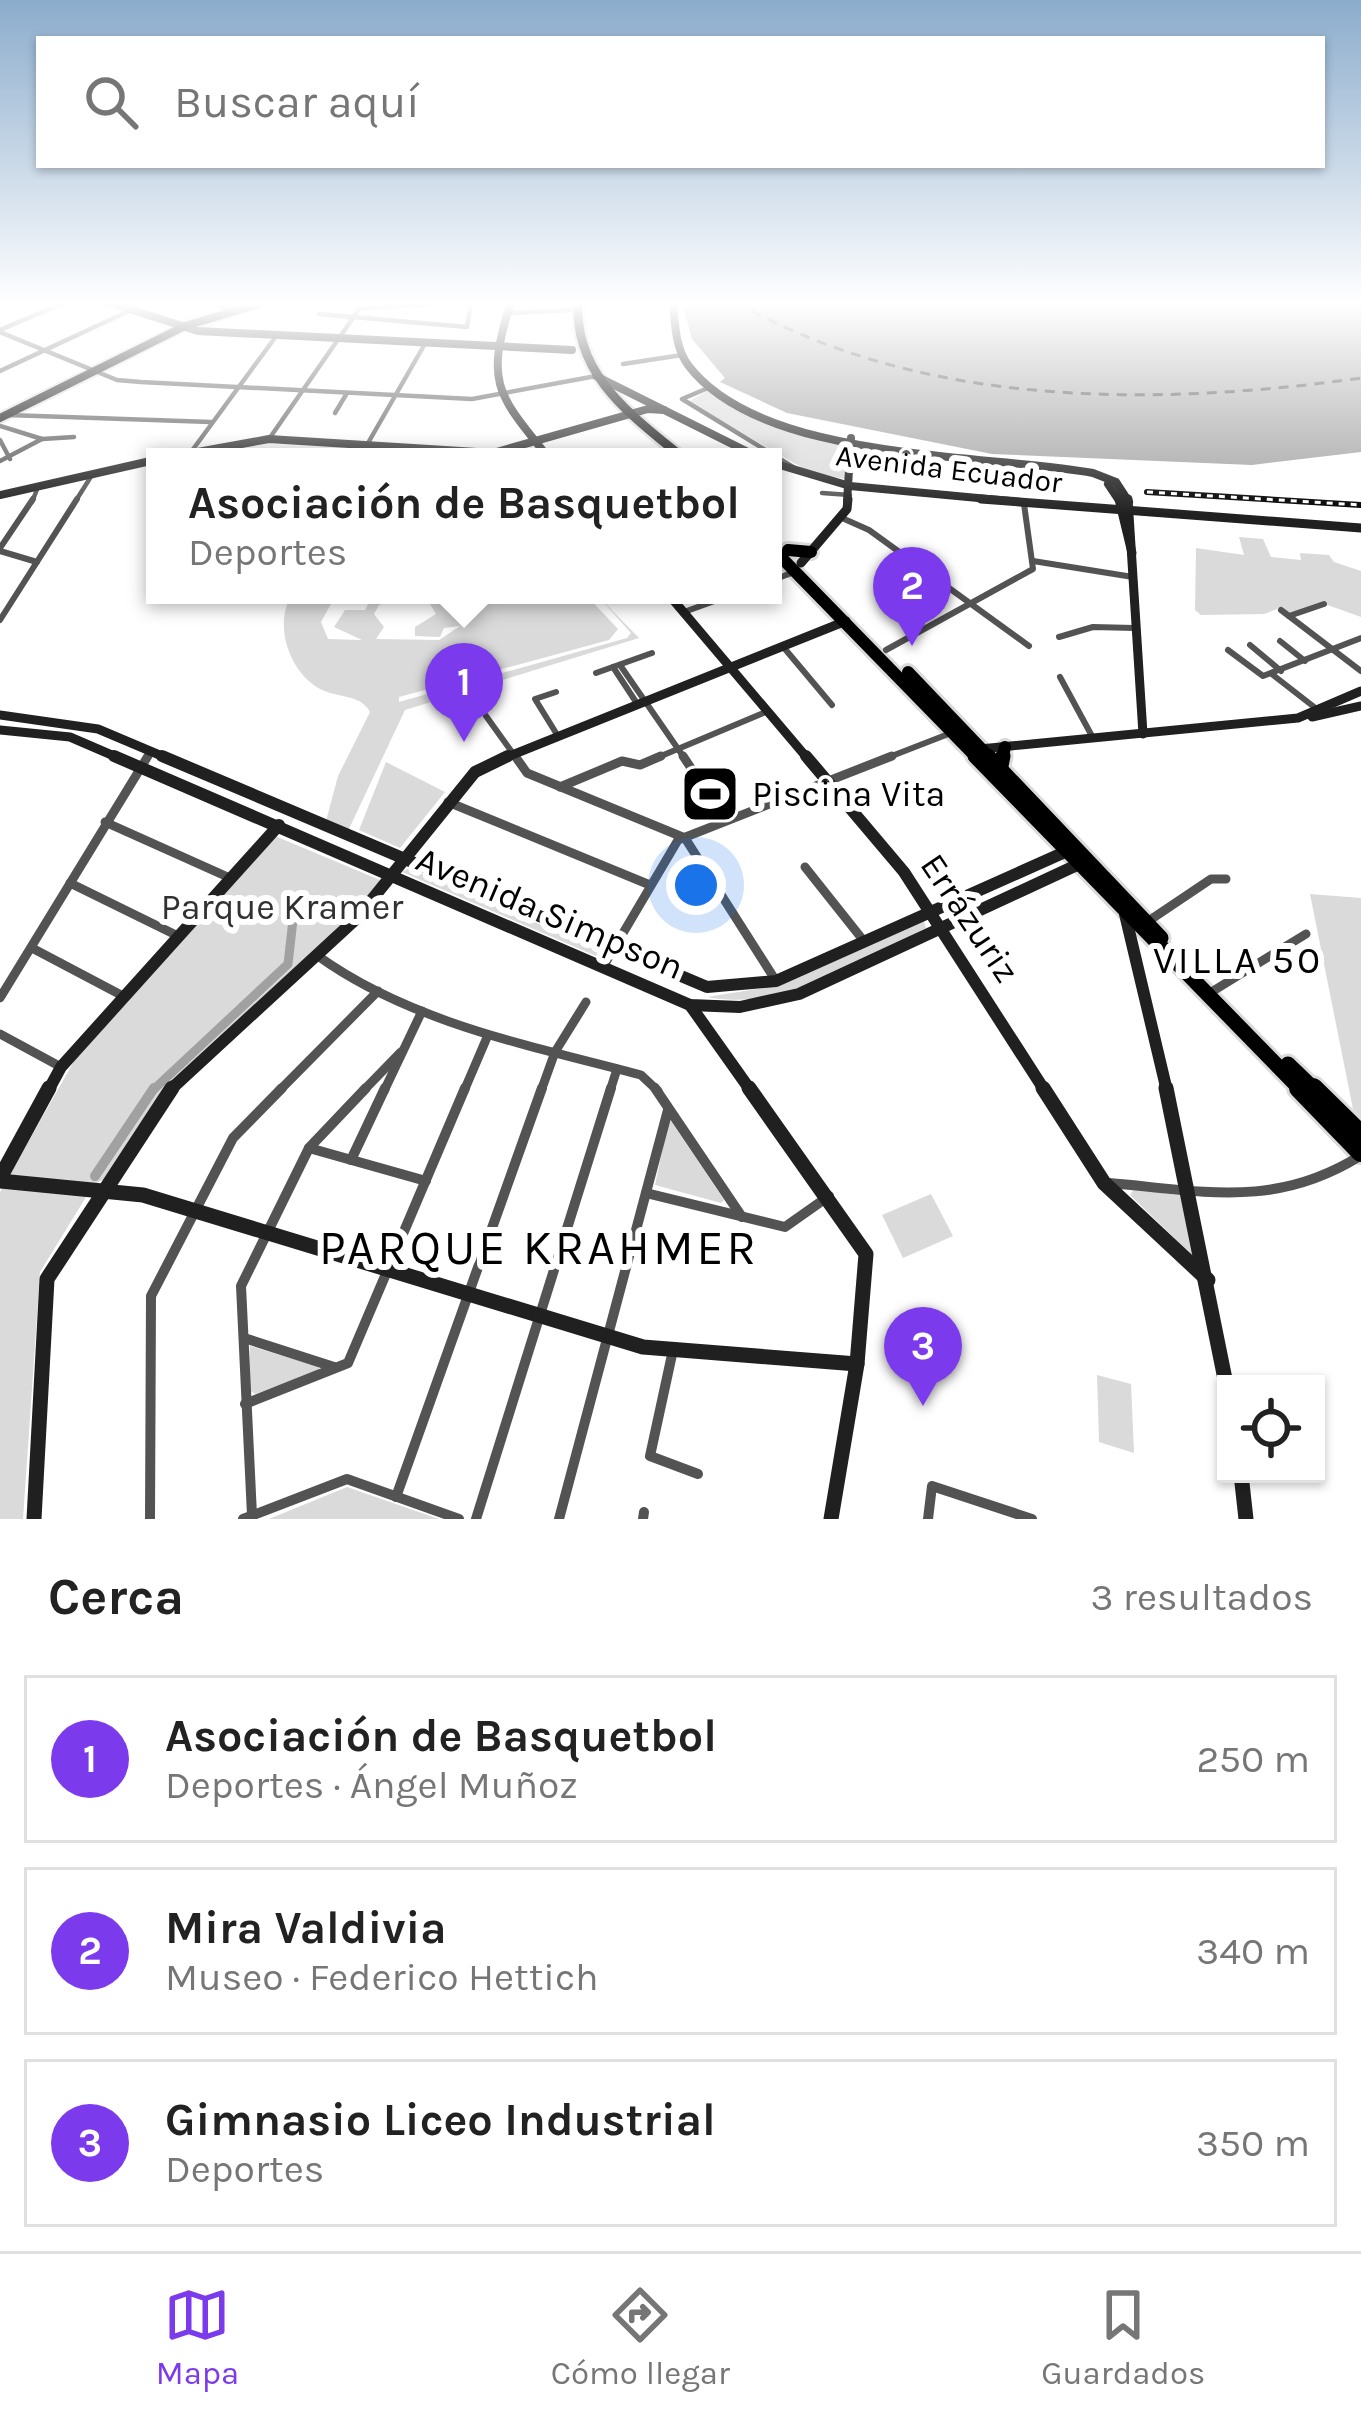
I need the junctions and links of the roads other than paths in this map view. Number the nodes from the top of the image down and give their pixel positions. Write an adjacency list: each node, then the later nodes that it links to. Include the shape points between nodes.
1 (86, 373): 20 (main road)
2 (100, 373): 11 (street)
3 (249, 373): 11 (street)
4 (316, 373): 13 (street)
5 (408, 373): 15 (street)
6 (499, 373): 16 (main road)
7 (589, 373): 10 (highway)
8 (590, 373): 10 (highway)
9 (696, 373): 12 (main road)
10 (592, 377): 16 (street); 17 (main road); 19 (highway)
11 (238, 387): 13 (street); 21 (street)
12 (708, 388): 23 (main road, via 775,421); 38 (street, via 682,399)
13 (304, 391): 14 (street); 26 (street)
14 (348, 392): 15 (street); 18 (street)
15 (396, 393): 16 (street); 28 (street)
16 (500, 398): 27 (main road)
17 (650, 406): 19 (main road); 37 (main road)
18 (335, 413)
19 (627, 415): 27 (main road); 35 (highway); 36 (highway)
20 (2, 417): 21 (street); 24 (street)
21 (211, 422): 29 (street)
22 (74, 436): 24 (street)
23 (851, 438): 44 (main road); 48 (main road)
24 (42, 439): 39 (street)
25 (0, 440): 39 (street)
26 (269, 440): 28 (main road); 30 (main road)
27 (536, 442): 33 (main road); 34 (main road)
28 (367, 445): 31 (street); 32 (main road)
29 (194, 448)
30 (217, 448)
31 (365, 448)
32 (414, 448)
33 (513, 448)
34 (541, 448)
35 (662, 448)
36 (670, 448)
37 (740, 448)
38 (761, 448)
39 (10, 459): 40 (street)
40 (0, 461)
41 (782, 461): 45 (street)
42 (146, 462): 46 (main road)
43 (782, 466): 45 (main road, Avenida Ecuador)
44 (1070, 471): 51 (main road, via 1111,480); 53 (main road, via 1111,485)
45 (800, 472): 48 (main road, Avenida Ecuador)
46 (92, 475): 47 (main road); 62 (street)
47 (38, 487): 50 (main road); 59 (street)
48 (850, 490): 49 (street); 52 (main road, Avenida Ecuador); 56 (main road)
49 (822, 493)
50 (0, 495)
51 (1130, 500): 54 (main road); 55 (main road)
52 (1024, 504): 53 (main road, Avenida Ecuador); 63 (street)
53 (1121, 510): 54 (main road, Avenida Ecuador); 60 (main road)
54 (1134, 511): 55 (main road, Avenida Ecuador); 60 (main road)
55 (1157, 512): 57 (main road)
56 (842, 518): 64 (main road); 69 (street)
57 (1361, 528)
58 (782, 544): 64 (highway)
59 (0, 549): 62 (street)
60 (1132, 553): 66 (main road)
61 (782, 554): 64 (highway)
62 (37, 562): 74 (street)
63 (1033, 562): 66 (street); 69 (street)
64 (802, 565): 65 (street); 75 (highway); 83 (highway)
65 (782, 575)
66 (1133, 578): 76 (main road)
67 (677, 604): 72 (main road, Errázuriz)
68 (706, 604): 72 (street)
69 (970, 604): 81 (street); 83 (street)
70 (1324, 604): 73 (street)
71 (1281, 610): 73 (street)
72 (684, 612): 89 (main road, Errázuriz)
73 (1289, 616): 85 (street)
74 (0, 620)
75 (846, 621): 82 (main road); 108 (highway)
76 (1134, 628): 77 (street, via 1093,627); 109 (main road)
77 (1059, 638)
78 (1361, 638): 85 (street)
79 (1280, 641): 87 (street)
80 (1250, 645): 92 (street)
81 (1029, 646)
82 (785, 649): 89 (main road); 97 (street)
83 (886, 650): 112 (highway)
84 (1228, 650): 92 (street, via 1257,674)
85 (1333, 650): 87 (street); 90 (street)
86 (652, 653): 88 (street)
87 (1305, 661): 92 (street)
88 (616, 666): 91 (street); 96 (street)
89 (733, 669): 96 (main road); 100 (main road, Errázuriz)
90 (1361, 671)
91 (596, 673)
92 (1277, 673): 99 (street)
93 (1060, 677): 110 (street)
94 (1361, 691): 99 (main road)
95 (556, 692): 107 (street, via 535,699)
96 (640, 701): 107 (main road); 113 (street)
97 (832, 705)
98 (1361, 706): 101 (main road)
99 (1322, 708): 101 (main road); 104 (main road)
100 (768, 711): 113 (street); 119 (main road, Errázuriz)
101 (1342, 714): 104 (main road); 105 (main road)
102 (5, 715): 106 (street); 114 (main road, Avenida Simpson, via 82,724)
103 (486, 716): 115 (street)
104 (1298, 718): 109 (main road)
105 (1361, 718)
106 (0, 730): 116 (main road, Avenida Simpson, via 70,737)
107 (556, 733): 115 (main road)
108 (951, 734): 112 (highway); 119 (street); 126 (highway)
109 (1143, 734): 110 (main road)
110 (1093, 738): 111 (main road)
111 (1004, 747): 112 (main road); 118 (highway)
112 (980, 749): 118 (highway)
113 (677, 750): 117 (street); 120 (street, via 633,767 622,760)
114 (150, 753): 116 (street); 122 (main road, Avenida Simpson)
115 (509, 754): 120 (street); 121 (main road, via 475,772)
116 (139, 765): 123 (street); 124 (main road, Avenida Simpson)
117 (691, 768)
118 (1000, 771): 129 (highway)
119 (827, 779): 125 (street); 135 (main road, Errázuriz)
120 (558, 788): 125 (street)
121 (447, 802): 127 (main road); 134 (street)
122 (289, 814): 124 (main road); 127 (main road, Avenida Simpson)
123 (105, 821): 130 (street); 133 (street)
124 (277, 827): 130 (main road); 131 (main road, Avenida Simpson)
125 (685, 838): 134 (street); 146 (street)
126 (1071, 859): 129 (highway); 135 (main road, Avenida Simpson); 136 (highway); 138 (main road, Avenida Simpson)
127 (403, 862): 131 (main road); 143 (main road, Avenida Simpson)
128 (806, 867): 141 (street)
129 (1097, 868): 137 (highway)
130 (230, 878): 140 (main road)
131 (392, 878): 144 (main road); 145 (main road, Avenida Simpson)
132 (1226, 879): 137 (street, via 1211,879)
133 (70, 883): 140 (street); 142 (street)
134 (650, 885): 143 (street)
135 (931, 908): 138 (main road, Errázuriz); 141 (main road, Avenida Simpson)
136 (1125, 914): 164 (highway); 169 (main road)
137 (1147, 922): 149 (highway)
138 (942, 925): 153 (main road, Avenida Simpson, via 799,994 740,1006); 168 (main road, Errázuriz)
139 (1306, 934): 149 (street)
140 (179, 936): 150 (main road)
141 (863, 940): 146 (main road, Avenida Simpson)
142 (32, 947): 150 (street); 151 (street)
143 (613, 951): 145 (street); 147 (main road, Avenida Simpson)
144 (318, 956): 148 (street); 170 (main road, via 170,1090)
145 (602, 968): 153 (main road, Avenida Simpson)
146 (776, 981): 147 (main road, Avenida Simpson)
147 (695, 985): 153 (main road)
148 (378, 991): 154 (street); 173 (street, via 233,1138)
149 (1213, 991): 162 (highway)
150 (124, 997): 159 (main road)
151 (0, 998)
152 (586, 1002): 158 (street)
153 (690, 1004): 172 (main road)
154 (422, 1011): 156 (street); 157 (street)
155 (0, 1034): 159 (street)
156 (488, 1035): 158 (street); 167 (street)
157 (401, 1052): 163 (street); 165 (street)
158 (555, 1052): 160 (street); 178 (street)
159 (61, 1067): 166 (main road)
160 (617, 1069): 161 (street, via 649,1081); 179 (street)
161 (668, 1110): 171 (street); 174 (street)
162 (1361, 1136)
163 (308, 1148): 165 (street); 175 (street)
164 (1361, 1154): 169 (street, via 1290,1192 1263,1197)
165 (351, 1160): 167 (street)
166 (0, 1179): 170 (main road)
167 (426, 1181): 176 (street)
168 (1104, 1183): 169 (street); 177 (main road, Errázuriz)
169 (1190, 1186): 177 (main road)
170 (103, 1190): 173 (main road); 192 (main road, via 47,1279)
171 (646, 1193): 174 (street); 180 (street)
172 (829, 1196): 174 (street, via 785,1227); 183 (main road, via 866,1254)
173 (193, 1210): 175 (main road); 193 (street, via 151,1296)
174 (742, 1217)
175 (265, 1232): 176 (main road); 181 (street, via 241,1286)
176 (389, 1271): 178 (main road); 184 (street, via 355,1352)
177 (1208, 1280): 185 (main road)
178 (470, 1294): 179 (main road); 189 (street)
179 (542, 1318): 180 (main road); 195 (street)
180 (610, 1337): 182 (main road); 196 (street)
181 (244, 1338): 184 (street); 186 (street)
182 (673, 1350): 183 (main road); 187 (street, via 650,1456)
183 (856, 1364): 197 (main road)
184 (338, 1368): 186 (street)
185 (1224, 1375)
186 (245, 1404): 191 (street)
187 (698, 1474)
188 (1242, 1483): 200 (main road)
189 (396, 1497): 191 (street, via 347,1479); 194 (street)
190 (1005, 1515): 198 (street, via 932,1486); 199 (street)
191 (248, 1517)
192 (34, 1519)
193 (151, 1519)
194 (459, 1519)
195 (476, 1519)
196 (559, 1519)
197 (831, 1519)
198 (928, 1519)
199 (1032, 1519)
200 (1246, 1519)

